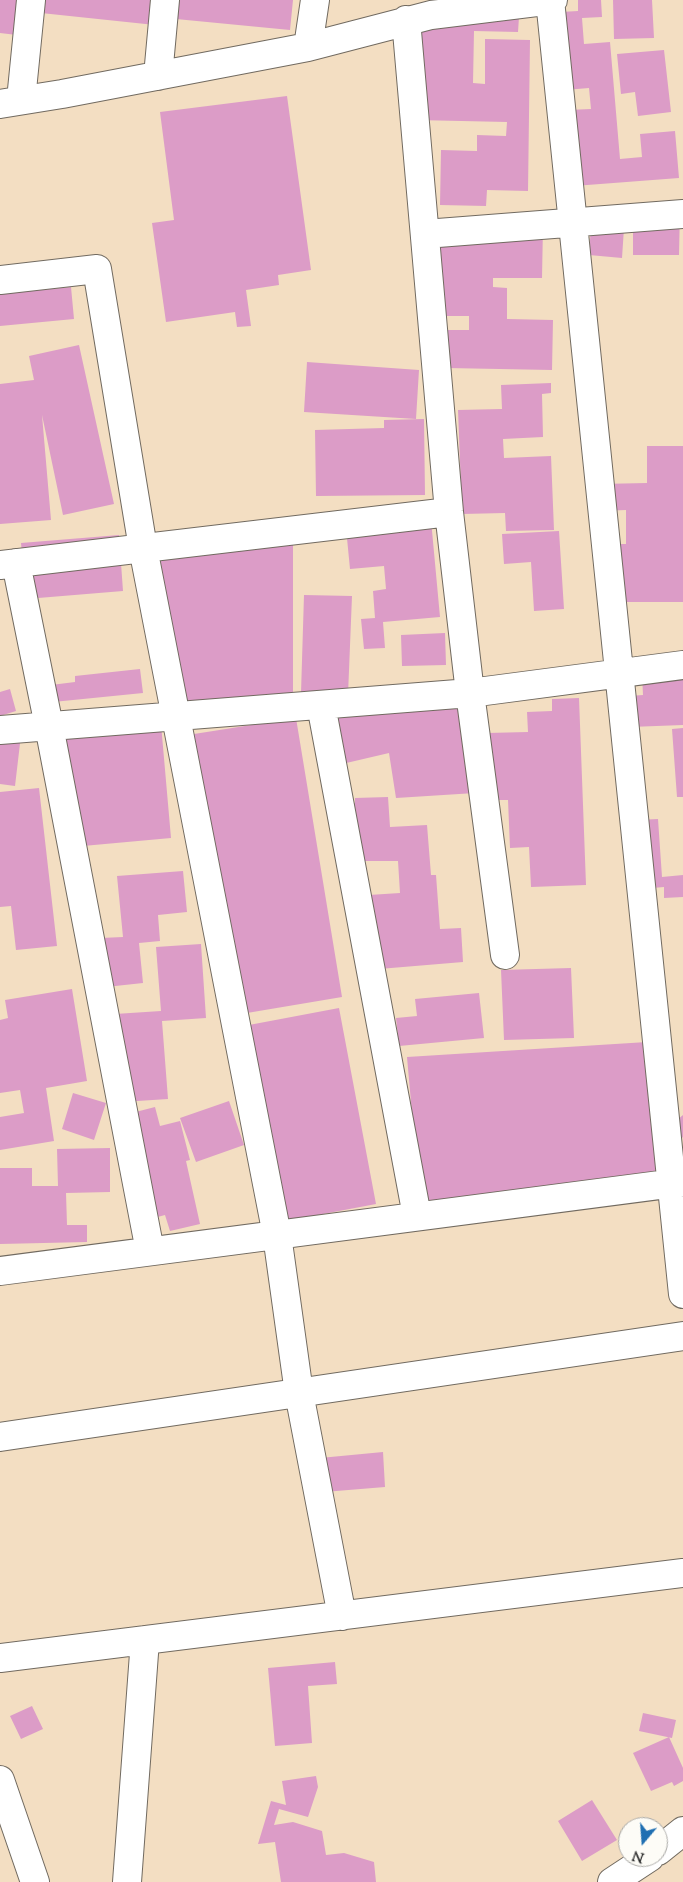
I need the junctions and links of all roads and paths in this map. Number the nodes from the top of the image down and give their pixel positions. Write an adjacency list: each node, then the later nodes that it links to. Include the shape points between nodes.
1 (32, 0): 8 (street)
2 (165, 0): 7 (street)
3 (315, 0): 6 (street)
4 (551, 0): 5 (street); 10 (street)
5 (406, 20): 6 (street); 11 (street)
6 (308, 47): 7 (street)
7 (158, 76): 8 (street)
8 (11, 102)
9 (683, 214): 10 (street)
10 (573, 223): 11 (street); 17 (street)
11 (425, 234): 13 (street)
12 (0, 280): 14 (street, via 97,269)
13 (449, 512): 14 (street); 18 (street)
14 (143, 548): 15 (street); 20 (street)
15 (8, 564): 21 (street)
16 (683, 665): 17 (street)
17 (619, 673): 18 (street); 24 (street)
18 (470, 693): 19 (street); 23 (street)
19 (320, 705): 20 (street); 25 (street)
20 (176, 716): 21 (street); 26 (street)
21 (49, 726): 22 (street); 27 (street)
22 (0, 730)
23 (505, 955)
24 (677, 1182): 25 (street); 29 (street)
25 (417, 1216): 26 (street)
26 (277, 1235): 27 (street); 31 (street)
27 (150, 1251): 28 (street)
28 (0, 1271)
29 (683, 1294)
30 (683, 1336): 31 (street)
31 (299, 1393): 32 (street); 34 (street)
32 (0, 1437)
33 (683, 1573): 34 (street)
34 (342, 1616): 35 (street)
35 (145, 1640): 36 (street); 42 (street)
36 (0, 1658)
37 (0, 1780): 41 (street)
38 (683, 1831): 39 (street)
39 (668, 1843)
40 (635, 1867): 43 (street)
41 (35, 1882)
42 (127, 1882)
43 (612, 1882)

